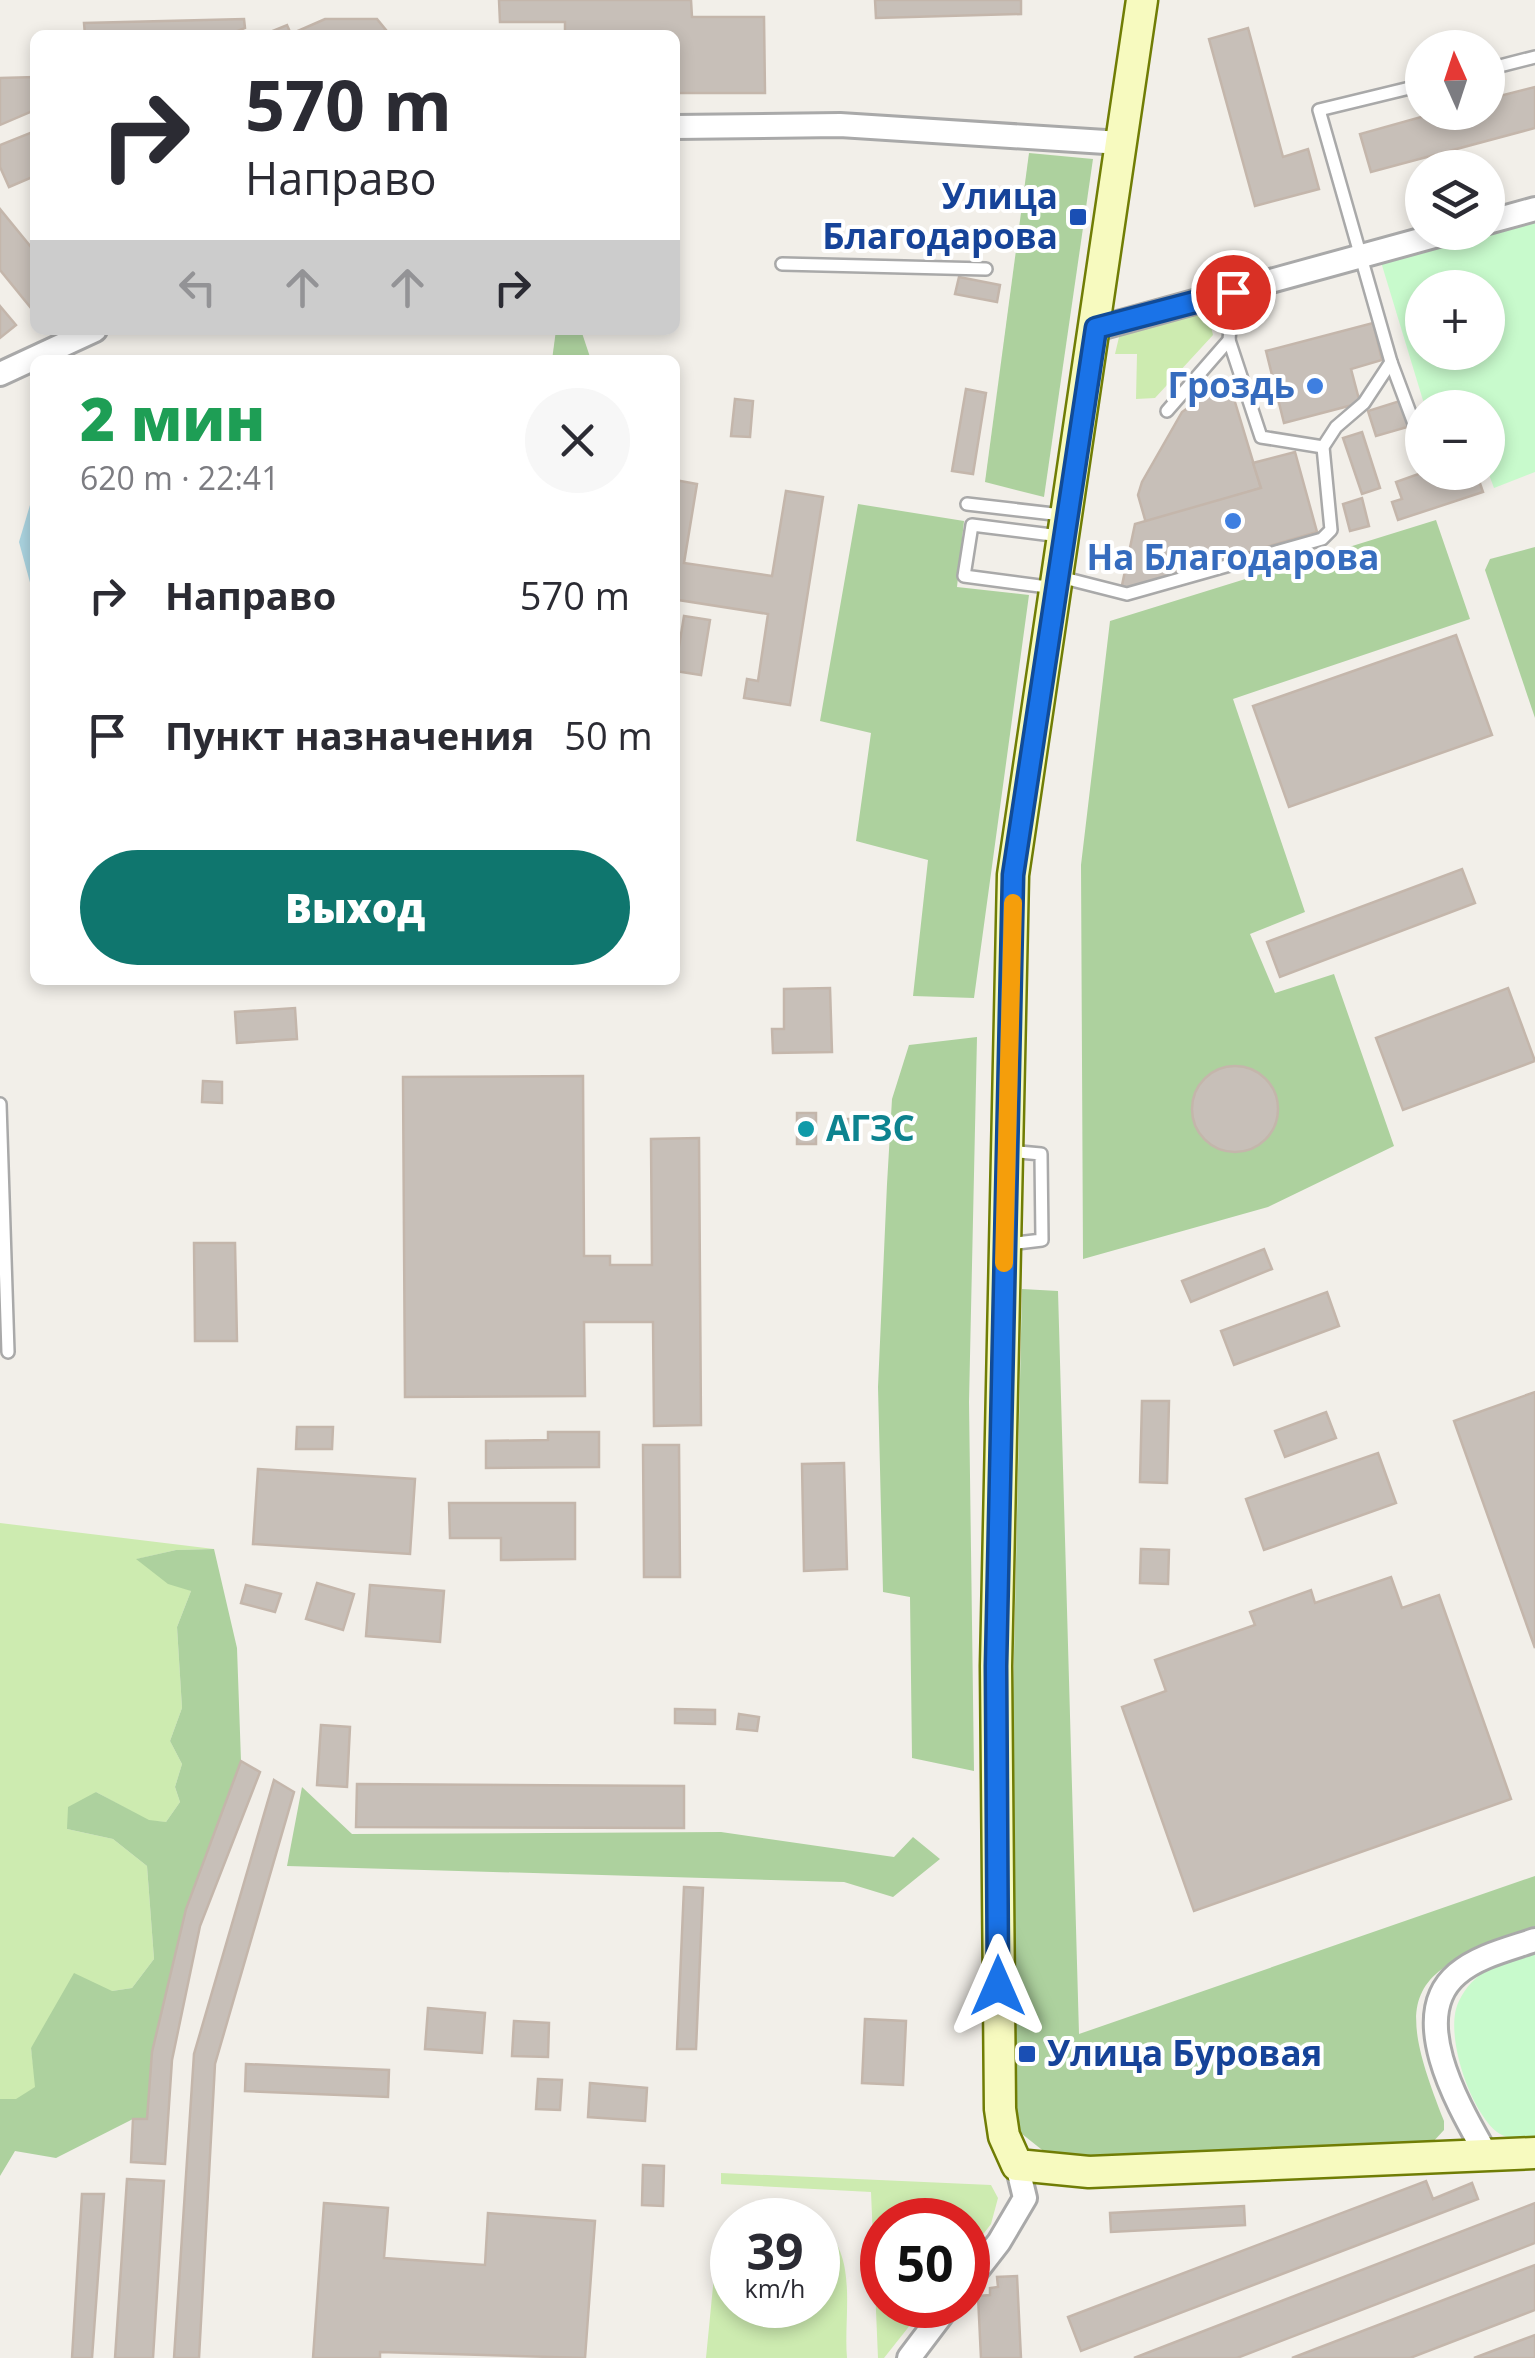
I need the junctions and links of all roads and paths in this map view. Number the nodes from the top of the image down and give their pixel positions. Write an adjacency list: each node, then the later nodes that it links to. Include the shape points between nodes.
1 (1142, 0): 6 (main road)
2 (1535, 57): 3 (lane)
3 (1505, 64)
4 (1405, 88): 10 (lane, via 1320,110)
5 (680, 127): 6 (street, via 840,125)
6 (1121, 143): 14 (main road)
7 (1535, 209): 8 (street)
8 (1505, 217)
9 (1405, 245): 10 (street)
10 (1358, 258): 13 (street); 19 (lane)
11 (782, 264): 12 (lane)
12 (986, 268)
13 (1233, 292): 14 (street); 16 (lane)
14 (1096, 328): 25 (main road)
15 (83, 335): 17 (street)
16 (1230, 340): 22 (lane); 23 (lane, via 1261,437)
17 (41, 355)
18 (30, 360): 20 (street)
19 (1391, 362): 21 (lane); 23 (lane)
20 (0, 374)
21 (1405, 399)
22 (1167, 412)
23 (1323, 447): 26 (lane, via 1331,530 1322,539 1127,594)
24 (968, 504): 25 (lane)
25 (1066, 526): 26 (main road); 26 (lane, via 972,525 964,576)
26 (1058, 583): 32 (main road, via 1013,875 996,1666 999,2072 1004,2136)
27 (0, 1104): 28 (lane)
28 (8, 1352)
29 (1535, 1940): 31 (street, via 1453,1976 1440,2005 1442,2068)
30 (1535, 2153): 31 (main road)
31 (1486, 2154): 32 (main road, via 1089,2172)
32 (1017, 2166): 33 (street, via 1024,2198)
33 (990, 2254)
34 (932, 2328): 35 (street)
35 (909, 2358)

